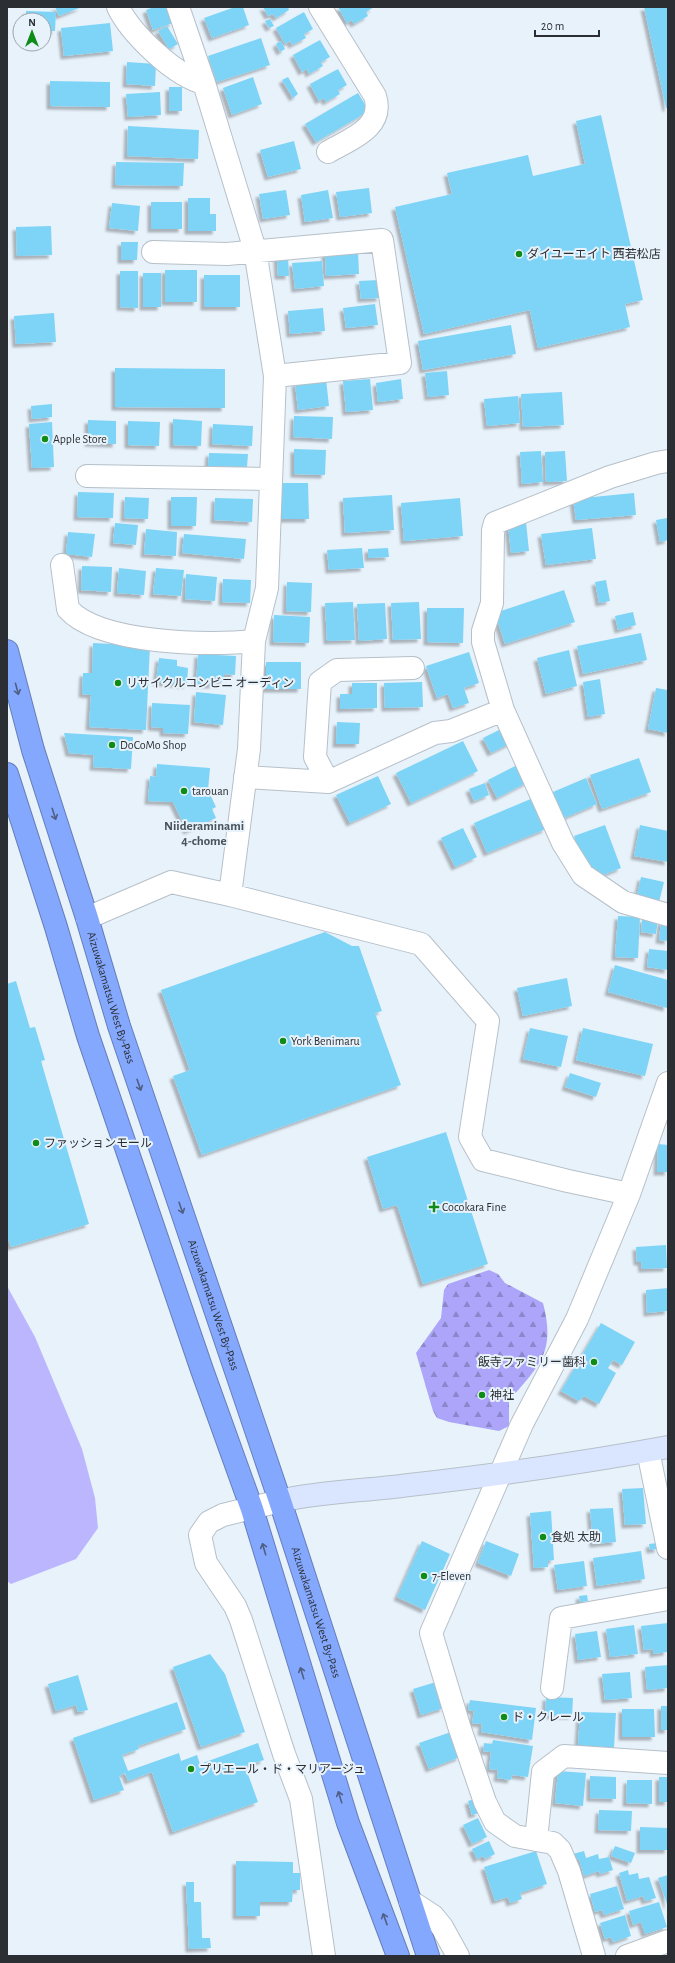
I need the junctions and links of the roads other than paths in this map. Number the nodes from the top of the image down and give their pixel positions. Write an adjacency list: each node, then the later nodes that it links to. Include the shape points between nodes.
1 (118, 7): 4 (street, via 123,18 151,50 194,81)
2 (178, 7): 4 (street)
3 (320, 7): 5 (street, via 377,105 376,116 369,128)
4 (204, 83): 6 (street)
5 (328, 152)
6 (255, 250): 7 (street, via 227,254); 8 (street); 8 (street, via 382,240 400,363)
7 (154, 252)
8 (275, 376): 11 (street)
9 (668, 461): 16 (street, via 610,477 495,523 492,603 483,631 483,642)
10 (87, 476): 11 (street)
11 (270, 479): 13 (street, via 267,588)
12 (62, 565): 13 (street, via 68,609 81,621 121,633 166,641 201,644)
13 (254, 641): 18 (street, via 249,749)
14 (7, 651): 22 (highway, Aizuwakamatsu West By-Pass, one-way to 22, via 33,750)
15 (413, 668): 19 (street, via 337,670 320,682 315,757)
16 (503, 710): 19 (street, via 450,731 435,733); 21 (street, via 563,843 583,875 623,902)
17 (7, 774): 28 (highway, via 88,1036)
18 (245, 777): 19 (street); 20 (street)
19 (328, 782)
20 (230, 895): 22 (street, via 171,882); 24 (street, via 422,944 488,1021 470,1137 483,1160 560,1180)
21 (668, 914)
22 (87, 918): 27 (highway, Aizuwakamatsu West By-Pass, one-way to 27, via 119,1026)
23 (668, 1083): 24 (street)
24 (629, 1194): 26 (street, via 577,1319)
25 (658, 1449): 26 (street); 29 (street)
26 (499, 1474): 27 (street, via 407,1486 305,1495); 33 (street, via 431,1633 459,1726 492,1816 515,1836)
27 (280, 1501): 28 (street); 34 (highway, Aizuwakamatsu West By-Pass)
28 (252, 1509): 36 (street, via 224,1515 209,1522 200,1535 206,1563 235,1606 301,1799); 37 (highway, one-way to 28, via 348,1823)
29 (668, 1548)
30 (668, 1599): 31 (street, via 561,1618)
31 (552, 1688)
32 (668, 1763): 33 (street, via 564,1756 543,1772)
33 (536, 1840): 40 (street, via 553,1843 560,1850 569,1871)
34 (410, 1900): 38 (highway, Aizuwakamatsu West By-Pass); 39 (street, via 433,1916)
35 (668, 1941): 41 (street)
36 (324, 1956)
37 (398, 1956)
38 (428, 1956)
39 (458, 1956)
40 (594, 1956)
41 (627, 1956)

